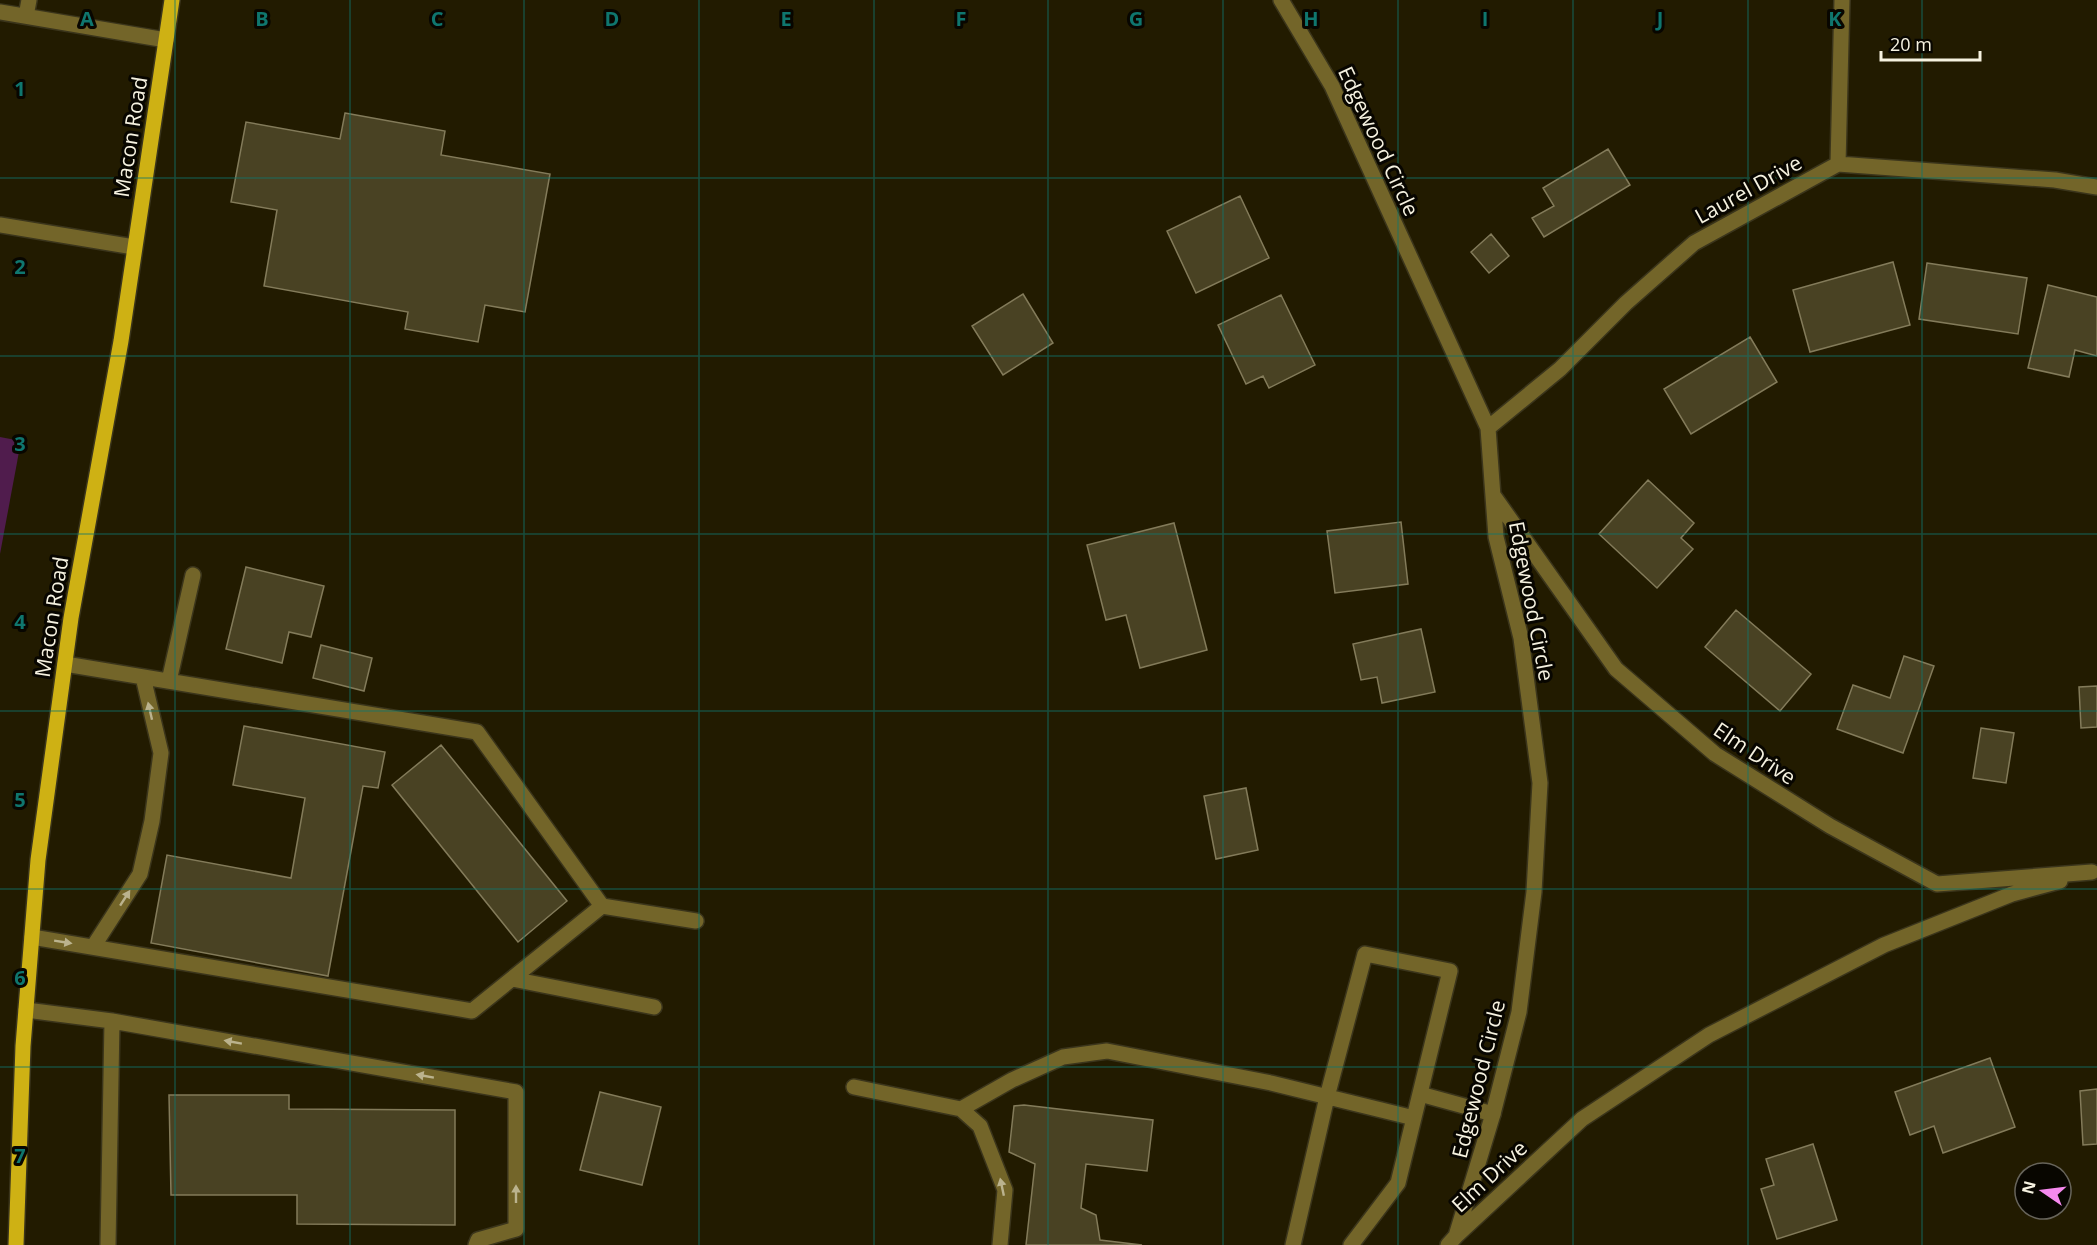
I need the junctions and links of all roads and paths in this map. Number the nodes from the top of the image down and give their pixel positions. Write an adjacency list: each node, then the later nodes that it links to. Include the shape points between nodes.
1 (29, 0): 6 (street)
2 (172, 0): 7 (main road, Macon Road)
3 (1281, 0): 12 (street, Edgewood Circle, via 1332,86)
4 (1842, 0): 8 (street)
5 (0, 12): 6 (street)
6 (26, 16): 7 (street)
7 (166, 40): 11 (main road, Macon Road)
8 (1838, 164): 9 (street, via 2055,180); 12 (street, Laurel Drive, via 1694,243 1560,369)
9 (2097, 188)
10 (0, 225): 11 (street)
11 (134, 247): 15 (main road, Macon Road)
12 (1488, 428): 13 (street, Edgewood Circle)
13 (1491, 493): 18 (street, Elm Drive, via 1616,669 1714,754 1830,826 1937,884); 31 (street, Edgewood Circle, via 1496,537 1521,638 1540,783 1534,892 1519,1012)
14 (193, 575): 17 (street)
15 (65, 664): 16 (street); 21 (main road, Macon Road, via 38,860)
16 (143, 677): 17 (street); 22 (street, one-way to 16, via 140,874 152,821 161,753)
17 (169, 681): 19 (street, via 477,732)
18 (2094, 872): 34 (street, Elm Drive, via 2012,894 1884,945 1709,1035 1582,1119)
19 (602, 906): 20 (street); 23 (street)
20 (696, 921)
21 (32, 937): 22 (street, one-way to 22); 25 (main road, Macon Road)
22 (93, 947): 23 (street, via 472,1011)
23 (512, 979): 24 (street)
24 (654, 1006)
25 (26, 1010): 26 (street); 35 (main road, Macon Road)
26 (112, 1021): 33 (street, one-way to 26, via 516,1092); 36 (street)
27 (854, 1087): 30 (street)
28 (1420, 1094): 29 (street, via 1450,971 1365,954); 31 (street); 32 (street)
29 (1328, 1097): 30 (street, via 1107,1051 1063,1057); 32 (street); 40 (street)
30 (961, 1109): 39 (street, one-way to 30, via 1005,1190 980,1126)
31 (1493, 1114): 34 (street, Edgewood Circle)
32 (1414, 1118): 41 (street, via 1398,1183)
33 (516, 1229): 37 (street, via 478,1240); 38 (street)
34 (1452, 1240)
35 (16, 1245)
36 (108, 1245)
37 (476, 1245)
38 (518, 1245)
39 (1000, 1245)
40 (1293, 1245)
41 (1351, 1245)

